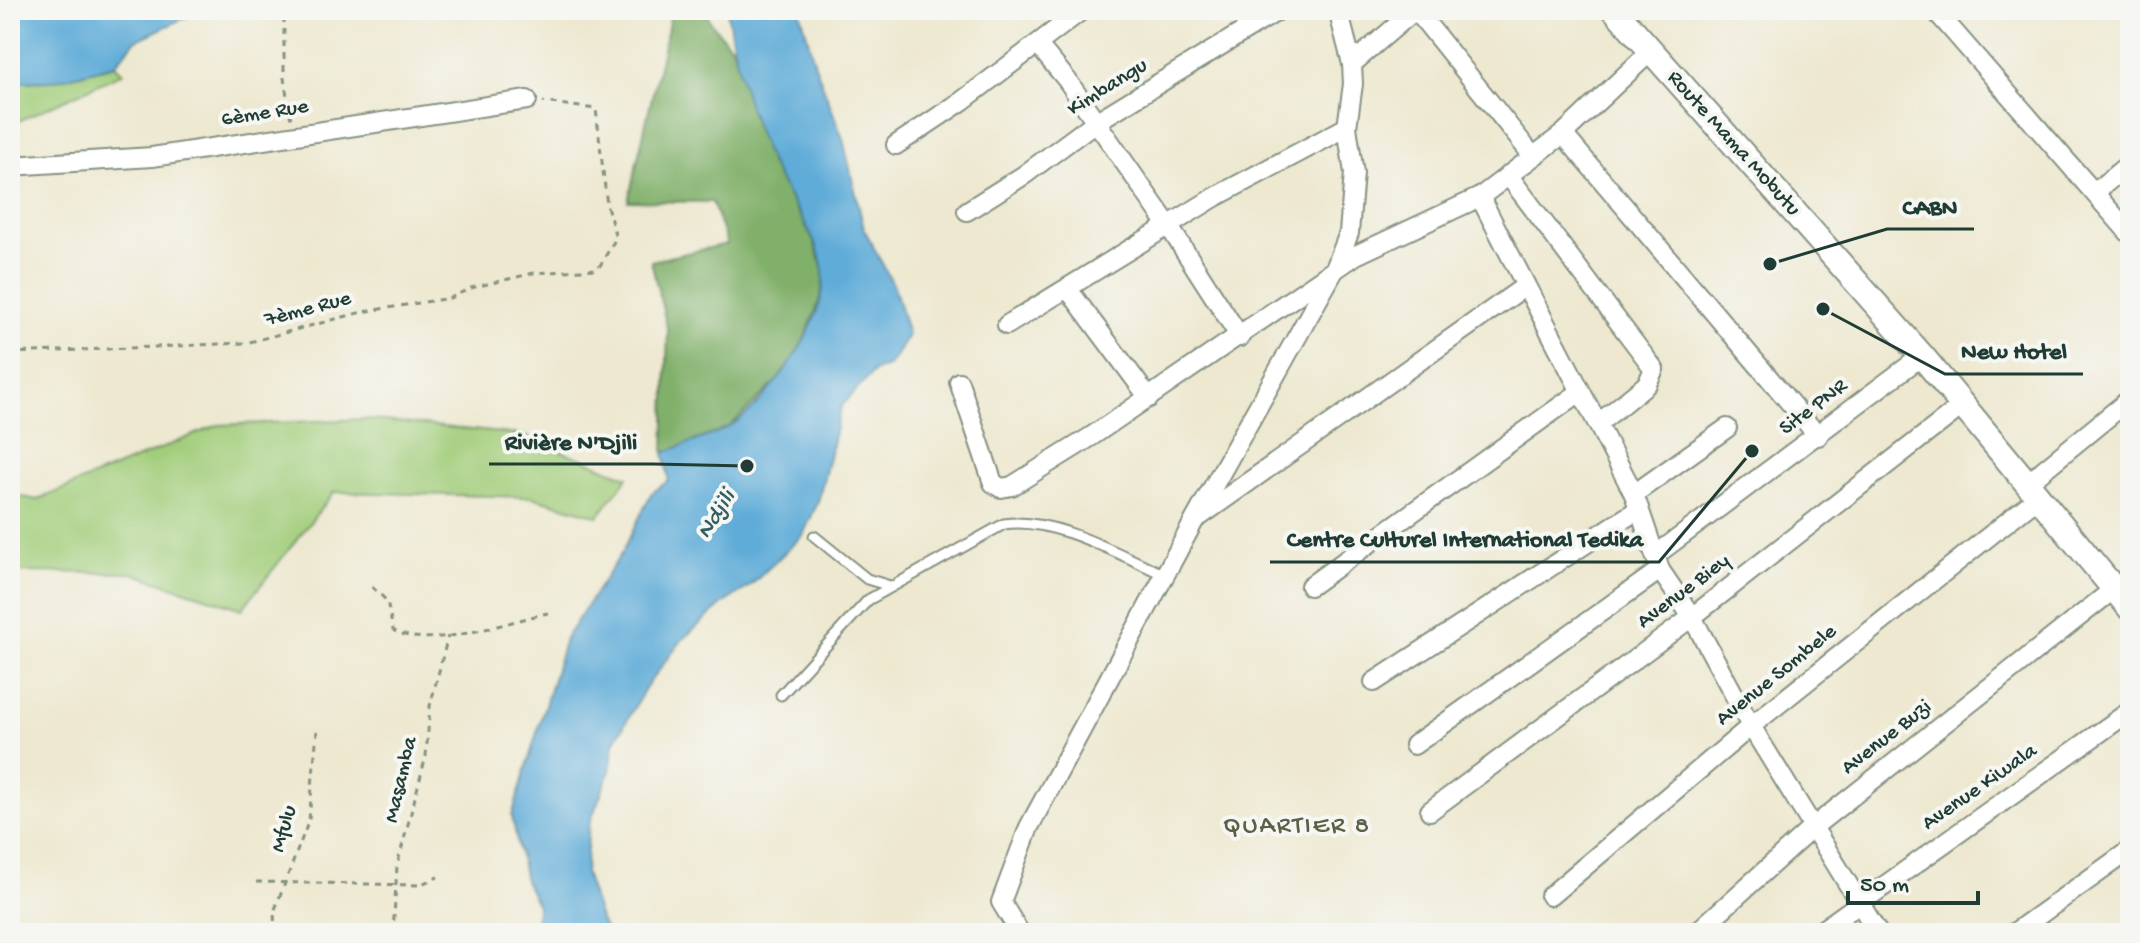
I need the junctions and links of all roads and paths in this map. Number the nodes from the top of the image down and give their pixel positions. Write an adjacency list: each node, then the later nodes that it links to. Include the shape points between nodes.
1 (1082, 10): 7 (street)
2 (1279, 10): 11 (street, Kimbangu)
3 (1338, 10): 9 (street)
4 (1415, 10): 9 (street); 15 (street)
5 (1615, 10): 8 (street, Route Mama Mobutu)
6 (1938, 11): 19 (street)
7 (1038, 45): 11 (street); 14 (street)
8 (1651, 51): 13 (street); 31 (street, Route Mama Mobutu)
9 (1352, 64): 12 (street)
10 (527, 100): 17 (street, 6ème Rue, via 152,157)
11 (1094, 123): 21 (street, Kimbangu); 22 (street)
12 (1347, 127): 22 (street); 25 (street, via 1353,211)
13 (1563, 134): 15 (street); 39 (street)
14 (896, 145)
15 (1532, 155): 18 (street)
16 (2130, 163): 19 (street)
17 (10, 166)
18 (1508, 175): 20 (street); 37 (street, via 1654,369 1647,384)
19 (2095, 192): 23 (street)
20 (1480, 197): 25 (street); 26 (street)
21 (967, 211)
22 (1168, 225): 27 (street); 29 (street)
23 (2130, 234)
24 (606, 260): 30 (path, 7ème Rue, via 598,269 534,273 450,298 362,312 246,343)
25 (1335, 269): 29 (street); 42 (street)
26 (1524, 287): 33 (street); 42 (street)
27 (1068, 289): 28 (street); 34 (street)
28 (1007, 325)
29 (1240, 337): 34 (street)
30 (10, 353)
31 (1922, 356): 36 (street, Route Mama Mobutu); 39 (street, Site PNR)
32 (959, 382): 34 (street, via 993,483 1001,488 1012,486)
33 (1580, 392): 37 (street); 47 (street)
34 (1149, 398)
35 (2130, 399): 40 (street, Avenue Sombele)
36 (1963, 405): 40 (street, Route Mama Mobutu); 51 (street, Avenue Biey)
37 (1599, 423): 41 (street)
38 (1727, 428): 41 (street)
39 (1818, 436): 44 (street, Site PNR)
40 (2032, 491): 49 (street, Route Mama Mobutu); 56 (street, Avenue Sombele)
41 (1636, 502): 44 (street); 53 (street)
42 (1194, 521): 45 (street)
43 (814, 536): 46 (lane, via 867,579)
44 (1658, 562): 51 (street); 58 (street, Site PNR)
45 (1165, 575): 46 (lane, via 1100,545 1026,521 1004,524); 70 (street, via 1029,827 1001,902)
46 (890, 586): 54 (lane, via 858,610)
47 (1310, 586)
48 (372, 587): 52 (path, via 387,601 393,630 406,638)
49 (2122, 599): 60 (street, Avenue Buzi)
50 (548, 613): 52 (path)
51 (1692, 617): 56 (street); 59 (street, Avenue Biey)
52 (448, 636): 65 (path, Masamba)
53 (1374, 682)
54 (781, 695)
55 (2130, 711): 67 (street, Avenue Kiwala)
56 (1751, 726): 60 (street); 66 (street, Avenue Sombele)
57 (317, 731): 63 (path, Mfulu, via 309,820)
58 (1414, 745)
59 (1430, 811)
60 (1812, 828): 67 (street); 71 (street, Avenue Buzi)
61 (2130, 850): 74 (street)
62 (438, 877): 65 (path, via 419,885)
63 (285, 881): 64 (path); 65 (path); 68 (path, Mfulu, via 274,912)
64 (256, 882)
65 (397, 885): 69 (path, Masamba)
66 (1550, 896)
67 (1858, 904): 72 (street, Avenue Kiwala); 73 (street)
68 (275, 933)
69 (393, 933)
70 (1020, 933)
71 (1696, 933)
72 (1818, 933)
73 (1878, 933)
74 (2014, 933)

